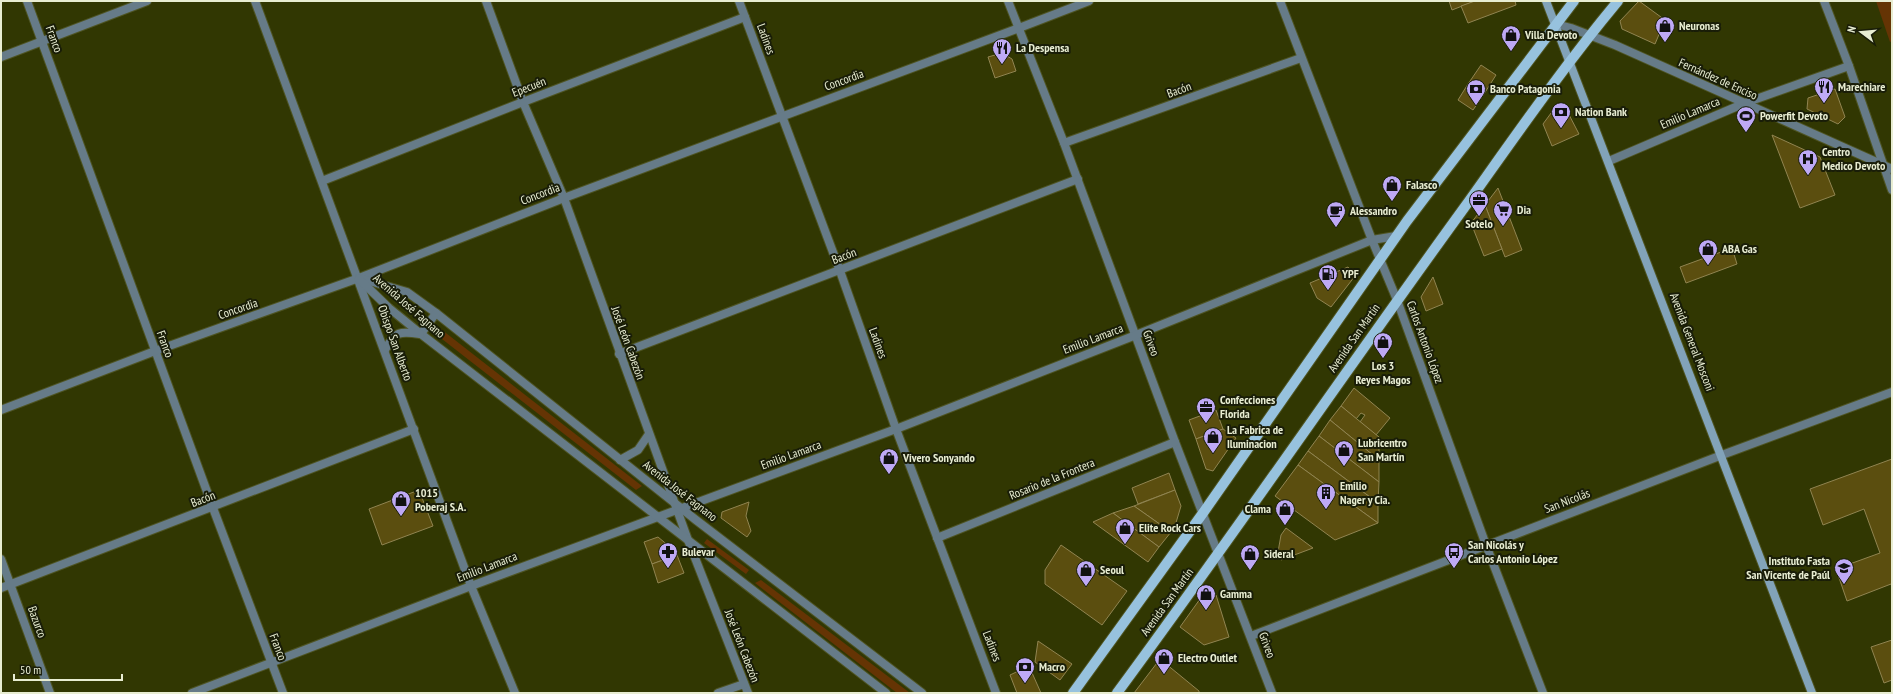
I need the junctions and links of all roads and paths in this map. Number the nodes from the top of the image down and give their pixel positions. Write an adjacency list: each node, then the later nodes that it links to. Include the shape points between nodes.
1 (27, 1): 17 (street, Franco)
2 (148, 1): 17 (street)
3 (255, 1): 30 (street, Obispo San Alberto)
4 (486, 1): 22 (street, José León Cabezón)
5 (739, 1): 13 (street, Ladines)
6 (1008, 1): 15 (street, Griveo)
7 (1088, 1): 15 (street, Concordia)
8 (1280, 1): 19 (street, Carlos Antonio López)
9 (1546, 1): 14 (main road, Avenida General Mosconi)
10 (1574, 1): 14 (main road, Avenida San Martín)
11 (1618, 1): 16 (main road, Avenida San Martín)
12 (1824, 1): 21 (street)
13 (745, 17): 22 (street, Epecuén); 24 (street, Ladines)
14 (1556, 24): 16 (street, Fernández de Enciso); 20 (main road, Avenida General Mosconi); 33 (main road, Avenida San Martín)
15 (1019, 28): 24 (street, Concordia); 25 (street, Griveo)
16 (1591, 36): 20 (main road, Avenida San Martín); 23 (street, Fernández de Enciso)
17 (43, 42): 18 (street); 43 (street, Franco)
18 (1, 57)
19 (1301, 58): 25 (street, Bacón); 34 (street, Carlos Antonio López)
20 (1571, 62): 26 (main road, Avenida General Mosconi); 38 (main road, Avenida San Martín)
21 (1849, 66): 23 (street, Emilio Lamarca); 27 (street)
22 (523, 102): 30 (street, Epecuén); 32 (street, José León Cabezón)
23 (1745, 103): 26 (street, Emilio Lamarca); 27 (street, Fernández de Enciso)
24 (781, 116): 32 (street, Concordia); 36 (street, Ladines)
25 (1064, 143): 29 (street, Griveo)
26 (1609, 161): 51 (main road, Avenida General Mosconi)
27 (1882, 165): 28 (street, Fernández de Enciso); 31 (street)
28 (1892, 169)
29 (1078, 179): 36 (street, Bacón); 41 (street, Griveo)
30 (322, 182): 37 (street, Obispo San Alberto)
31 (1892, 190)
32 (564, 198): 37 (street, Concordia); 44 (street, José León Cabezón)
33 (1396, 236): 34 (street, Emilio Lamarca); 35 (main road, Avenida San Martín)
34 (1372, 240): 35 (street, Carlos Antonio López); 41 (street, Emilio Lamarca)
35 (1380, 259): 38 (street, Carlos Antonio López); 55 (main road, Avenida San Martín)
36 (840, 271): 44 (street, Bacón); 47 (street, Ladines)
37 (359, 278): 39 (street, Avenida José Fagnano, via 407,292); 40 (street, Avenida José Fagnano, via 389,308); 42 (street, Obispo San Alberto); 43 (street, Concordia)
38 (1397, 300): 59 (street, Carlos Antonio López); 60 (main road, Avenida San Martín)
39 (436, 313): 40 (street); 52 (street, Avenida José Fagnano)
40 (421, 334): 42 (street, via 396,334); 56 (street, Avenida José Fagnano)
41 (1136, 335): 47 (street, Emilio Lamarca); 50 (street, Griveo)
42 (384, 350): 48 (street, Obispo San Alberto)
43 (155, 351): 46 (street, Concordia); 54 (street, Franco)
44 (619, 354): 49 (street, José León Cabezón)
45 (1892, 392): 51 (street, San Nicolás)
46 (1, 410)
47 (896, 429): 53 (street, Emilio Lamarca); 57 (street, Ladines)
48 (414, 430): 54 (street, Bacón); 63 (street, Obispo San Alberto)
49 (649, 434): 52 (street, via 638,450); 53 (street, José León Cabezón)
50 (1175, 442): 55 (street, Griveo); 57 (street, Rosario de la Frontera)
51 (1722, 455): 59 (street, San Nicolás); 81 (main road, Avenida General Mosconi)
52 (620, 460): 53 (street, Avenida José Fagnano)
53 (678, 506): 56 (street, Emilio Lamarca); 58 (street, José León Cabezón); 75 (street, Avenida José Fagnano)
54 (213, 508): 62 (street, Bacón); 66 (street, Franco)
55 (1203, 513): 60 (street, Griveo); 77 (main road, Avenida San Martín)
56 (658, 517): 58 (street, Avenida José Fagnano); 63 (street, Emilio Lamarca)
57 (937, 538): 76 (street, Ladines)
58 (688, 540): 67 (street, José León Cabezón); 74 (street, Avenida José Fagnano)
59 (1486, 545): 65 (street, San Nicolás); 80 (street, Carlos Antonio López)
60 (1218, 553): 65 (street, Griveo); 78 (main road, Avenida San Martín)
61 (1, 559): 62 (street, Bazurco)
62 (11, 584): 64 (street, Bacón); 68 (street, Bazurco)
63 (471, 586): 66 (street, Emilio Lamarca); 71 (street, Obispo San Alberto)
64 (1, 588)
65 (1251, 636): 79 (street, Griveo)
66 (272, 664): 69 (street, Emilio Lamarca); 70 (street, Franco)
67 (744, 684): 72 (street); 73 (street, José León Cabezón)
68 (50, 693)
69 (192, 693)
70 (283, 693)
71 (515, 693)
72 (718, 693)
73 (748, 693)
74 (886, 693)
75 (922, 693)
76 (996, 693)
77 (1073, 693)
78 (1117, 693)
79 (1272, 693)
80 (1543, 693)
81 (1812, 693)

